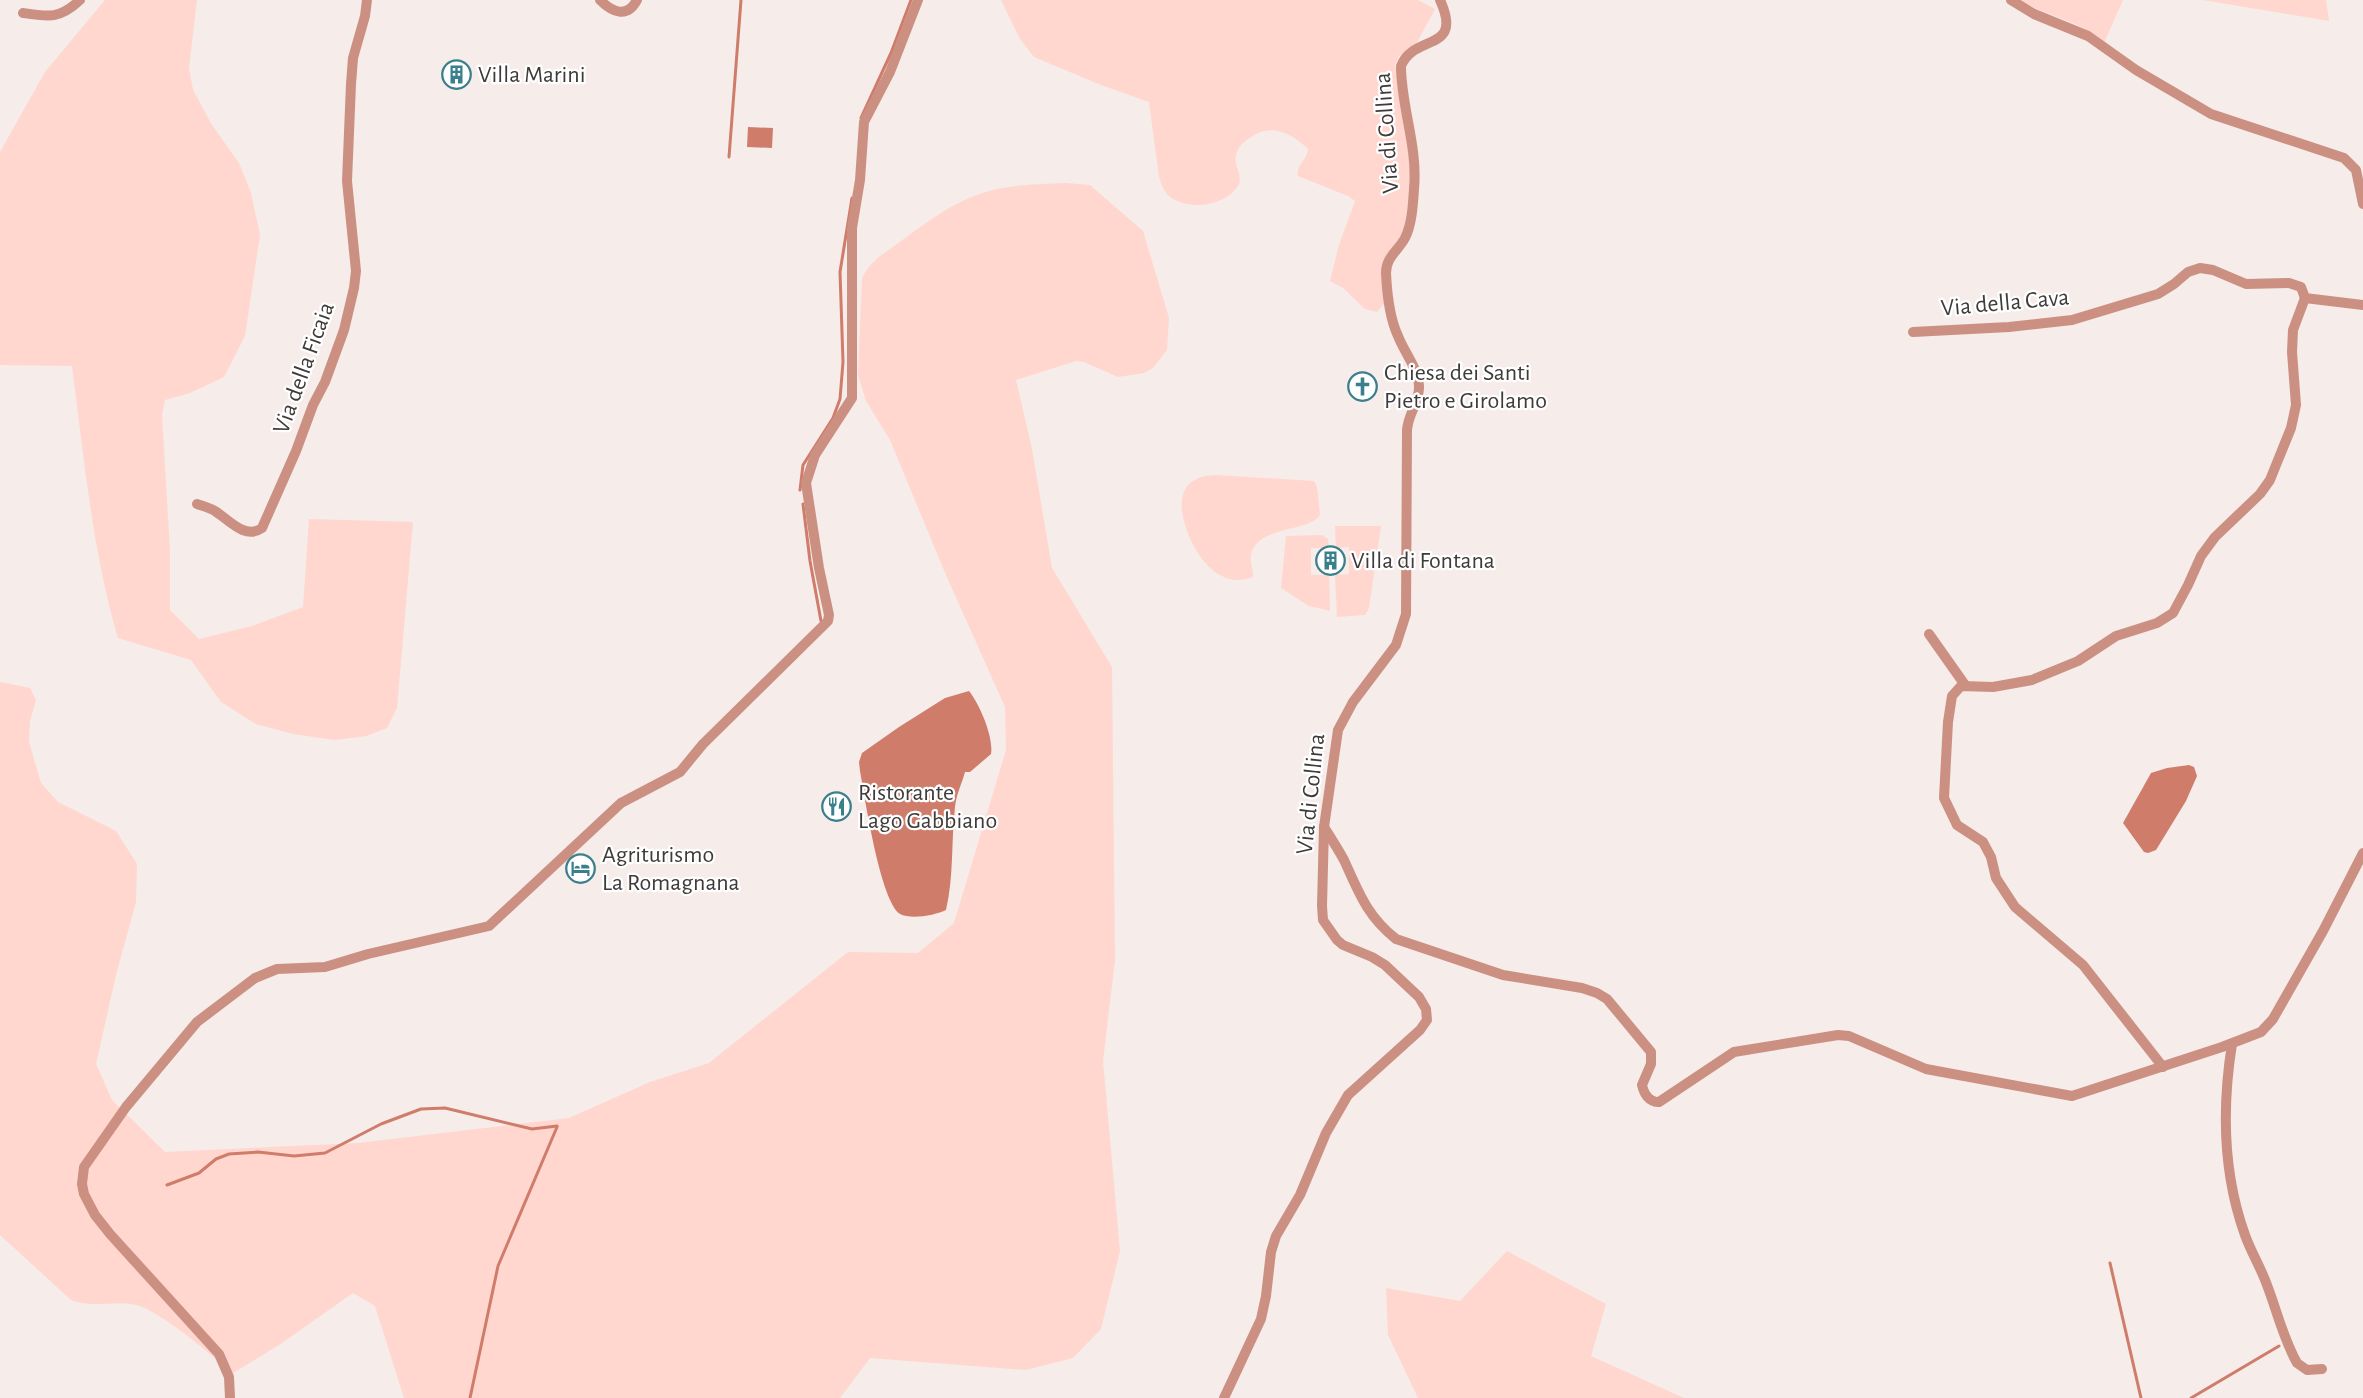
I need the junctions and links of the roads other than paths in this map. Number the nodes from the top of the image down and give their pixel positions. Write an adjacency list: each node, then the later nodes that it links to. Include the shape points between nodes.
1 (80, 0): 8 (street, via 59,15)
2 (367, 0): 13 (street, Via della Ficaia, via 352,71 347,180 356,271 344,330 262,528 242,530)
3 (600, 0): 4 (street, via 618,13 630,9)
4 (637, 0)
5 (918, 0): 21 (street, via 890,72 864,122 852,228 852,398 808,472 807,492 828,621 708,739 680,772 621,803 489,926 325,967 277,969 247,983 197,1022 126,1107 84,1167 81,1184 95,1215 219,1354 229,1377)
6 (1440, 0): 16 (street, Via di Collina, via 1448,19 1447,28 1407,56 1401,66 1415,182 1408,229 1388,260 1386,272 1392,321 1417,374 1419,388 1407,430 1406,614 1396,645 1340,724)
7 (2011, 0): 9 (street, via 2088,36 2136,70 2211,114 2344,158 2356,170)
8 (23, 13)
9 (2363, 204)
10 (2305, 298): 11 (street, Via della Cava); 12 (street, Via della Cava, via 2301,287 2294,283 2246,284 2200,268 2158,294 2061,323); 15 (street, via 2293,330 2296,405 2276,465 2260,494 2201,556 2173,613 2157,623 2116,636 2078,661 2032,680 1993,687)
11 (2363, 305)
12 (1913, 332)
13 (197, 504)
14 (1929, 634): 15 (street)
15 (1965, 685): 19 (street, via 1957,688 1951,700 1946,741 1944,798 1957,825 1983,842 1992,857 1996,878 2015,907 2084,965)
16 (1324, 827): 19 (street, via 1365,906 1396,939 1503,975 1582,988 1607,999 1651,1052 1651,1064 1642,1085 1654,1102 1663,1101 1734,1052 1838,1035 1849,1036 1926,1069 2072,1096); 22 (street, Via di Collina, via 1322,906 1326,926 1343,945 1379,961 1411,988 1426,1009 1426,1020 1420,1030 1348,1095 1326,1133 1300,1195 1276,1236 1261,1319)
17 (2363, 853): 18 (street, via 2273,1020 2261,1032)
18 (2232, 1044): 19 (street); 20 (street, via 2226,1146 2242,1226 2297,1363 2307,1370)
19 (2163, 1067)
20 (2322, 1369)
21 (230, 1398)
22 (1224, 1398)

